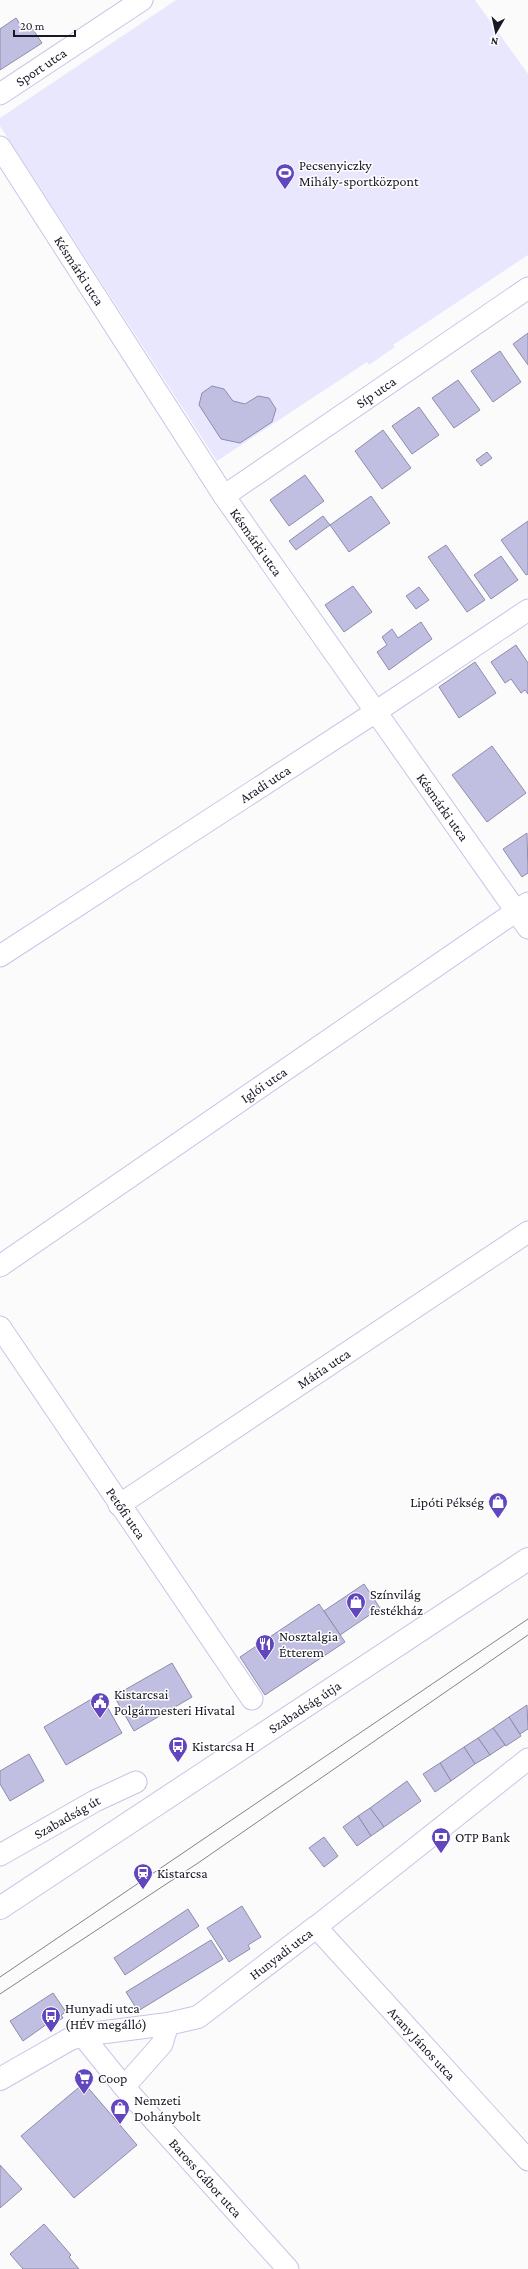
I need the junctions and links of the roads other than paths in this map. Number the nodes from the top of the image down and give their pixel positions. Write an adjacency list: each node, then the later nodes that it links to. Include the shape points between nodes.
1 (142, 0): 2 (street, Sport utca)
2 (0, 94)
3 (0, 147): 5 (street, Késmárki utca)
4 (528, 288): 5 (street, Síp utca)
5 (224, 496): 7 (street, Késmárki utca)
6 (528, 610): 7 (street, Aradi utca)
7 (377, 711): 8 (street, Késmárki utca); 10 (street, Aradi utca)
8 (522, 907): 9 (street, Késmárki utca); 12 (street, Iglói utca)
9 (528, 928)
10 (0, 956)
11 (528, 1232): 14 (street, Mária utca)
12 (0, 1266)
13 (0, 1327): 14 (street, Petőfi utca)
14 (119, 1506): 16 (street, Petőfi utca)
15 (528, 1559): 20 (main road, Szabadság útja)
16 (252, 1699)
17 (525, 1766): 21 (street, Hunyadi utca)
18 (136, 1782): 19 (street, Szabadság út, via 95,1801)
19 (0, 1854)
20 (0, 1908)
21 (316, 1928): 22 (main road, Hunyadi utca, via 198,2017); 26 (street, Arany János utca)
22 (168, 2024): 23 (main road, Hunyadi utca); 25 (street, via 162,2044)
23 (82, 2036): 24 (main road, Hunyadi utca, via 70,2039); 25 (street, Baross Gábor utca)
24 (0, 2079)
25 (124, 2087): 27 (street, Baross Gábor utca)
26 (528, 2160)
27 (288, 2269)

